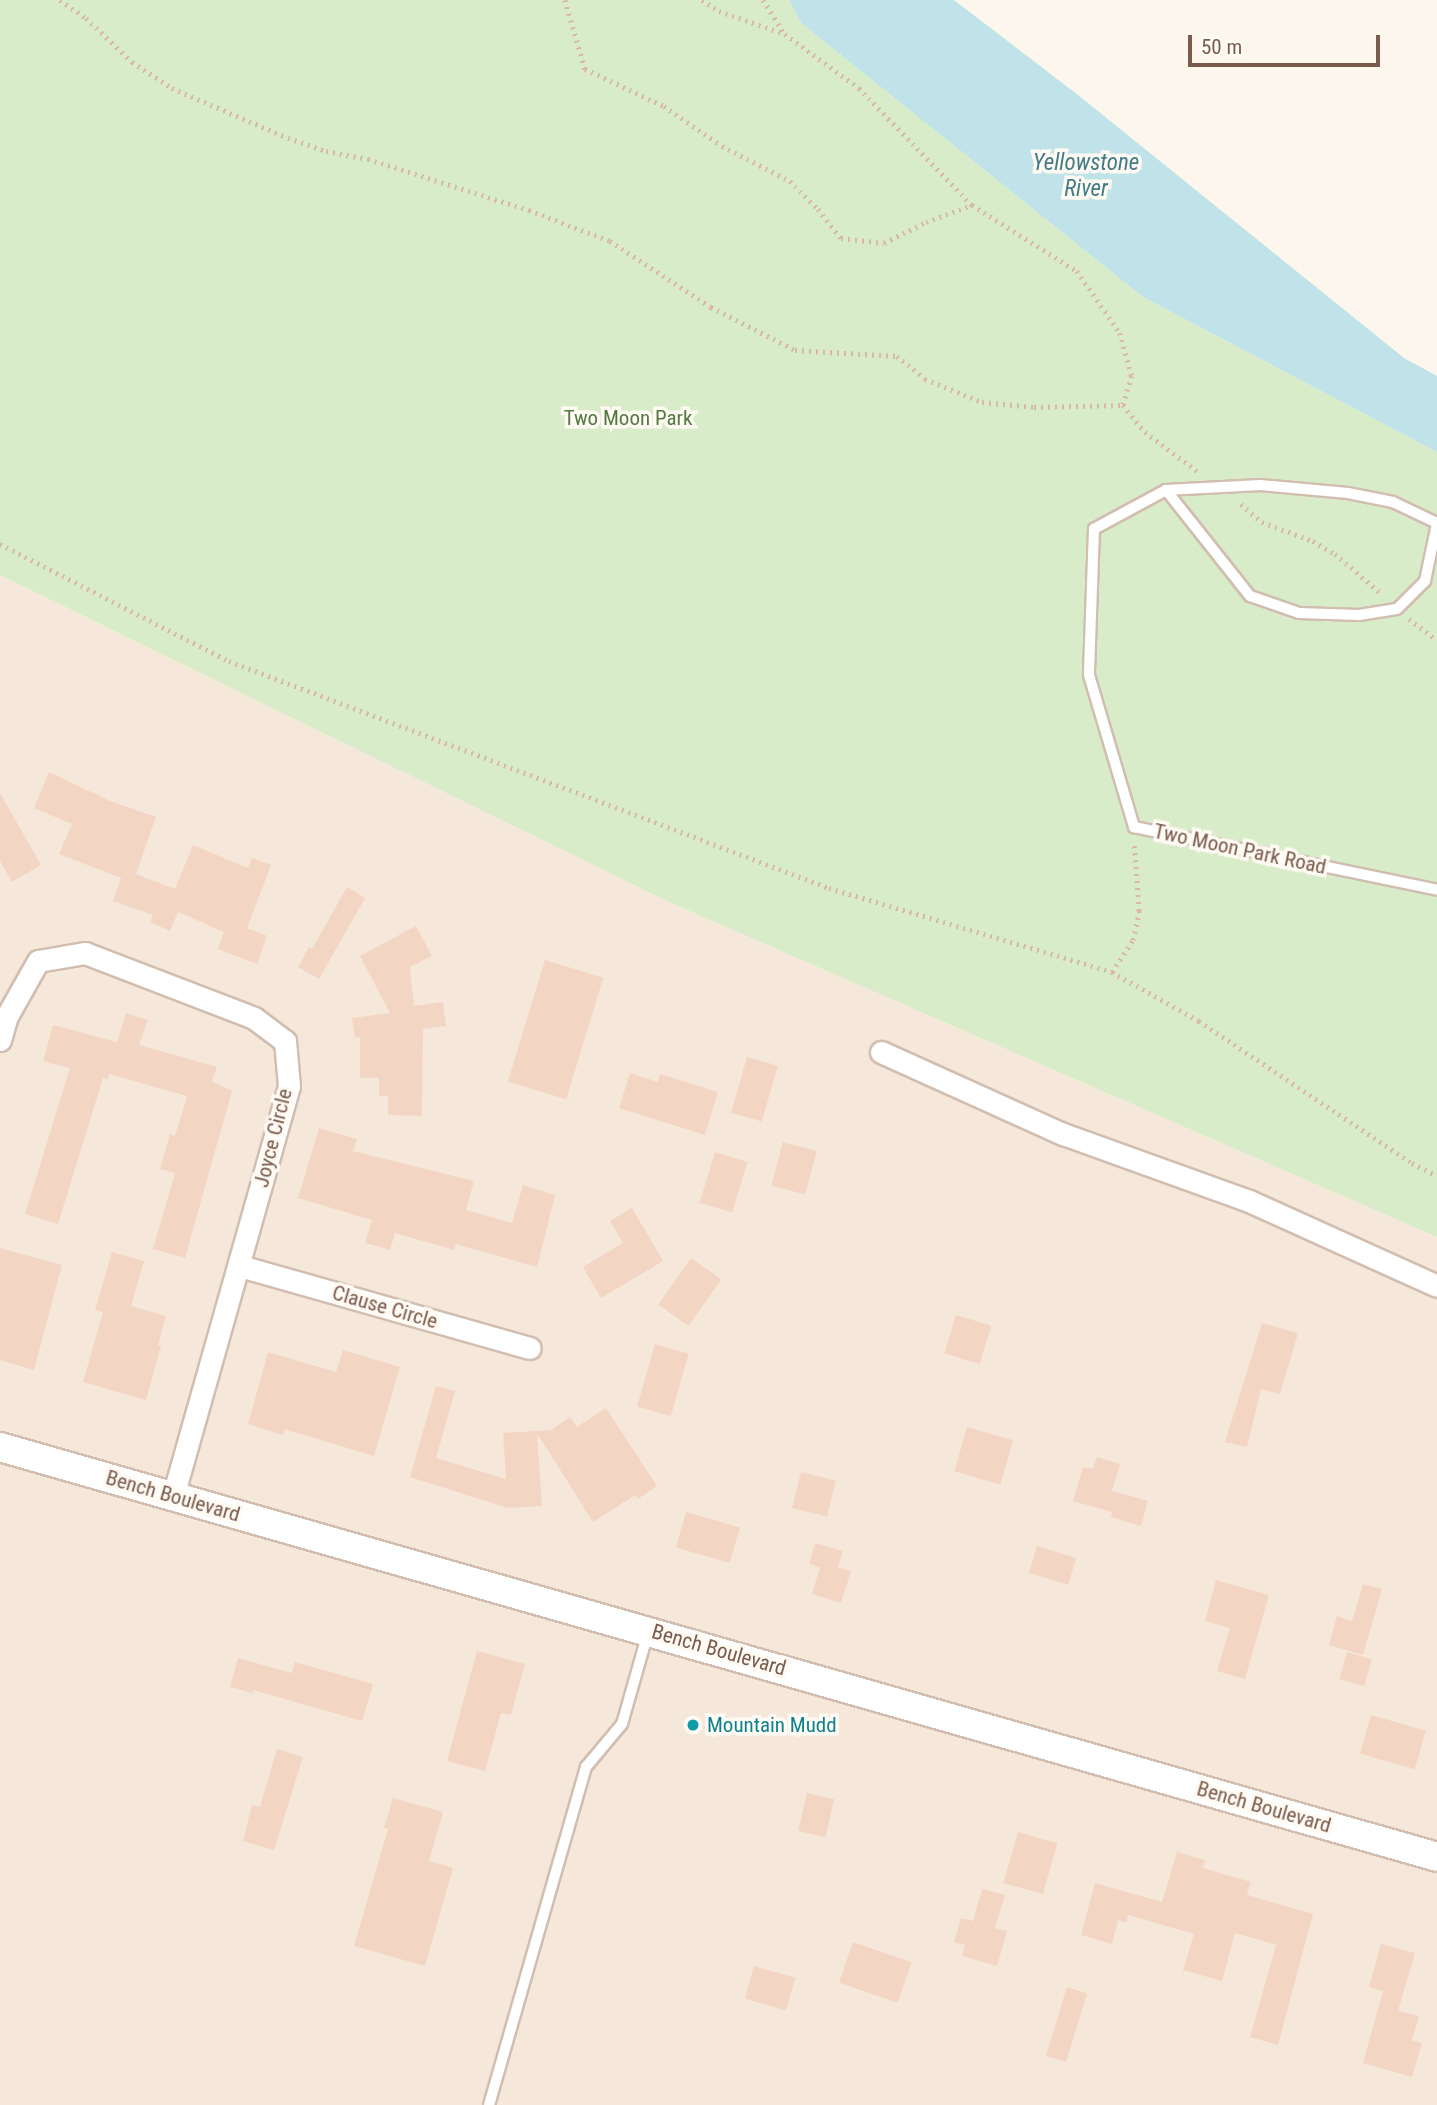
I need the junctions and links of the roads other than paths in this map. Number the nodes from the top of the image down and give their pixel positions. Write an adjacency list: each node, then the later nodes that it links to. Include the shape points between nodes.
1 (1166, 490): 2 (lane, Two Moon Park Road, via 1260,485 1348,493 1393,502); 2 (lane, Two Moon Park Road, via 1251,596 1299,613 1359,615 1397,609 1424,581); 3 (lane, Two Moon Park Road, via 1094,529 1089,675 1134,827)
2 (1437, 524)
3 (1437, 890)
4 (0, 1040): 6 (street, Joyce Circle, via 7,1016 38,961 85,953 254,1018 285,1041 289,1086)
5 (881, 1052): 7 (street, via 1063,1134 1249,1202)
6 (240, 1266): 8 (street, Clause Circle); 10 (street, Joyce Circle)
7 (1437, 1286)
8 (530, 1348)
9 (0, 1447): 10 (main road, Bench Boulevard)
10 (173, 1496): 11 (main road, Bench Boulevard)
11 (649, 1630): 12 (main road, Bench Boulevard); 13 (lane, via 622,1724 586,1767)
12 (1437, 1857)
13 (489, 2105)

